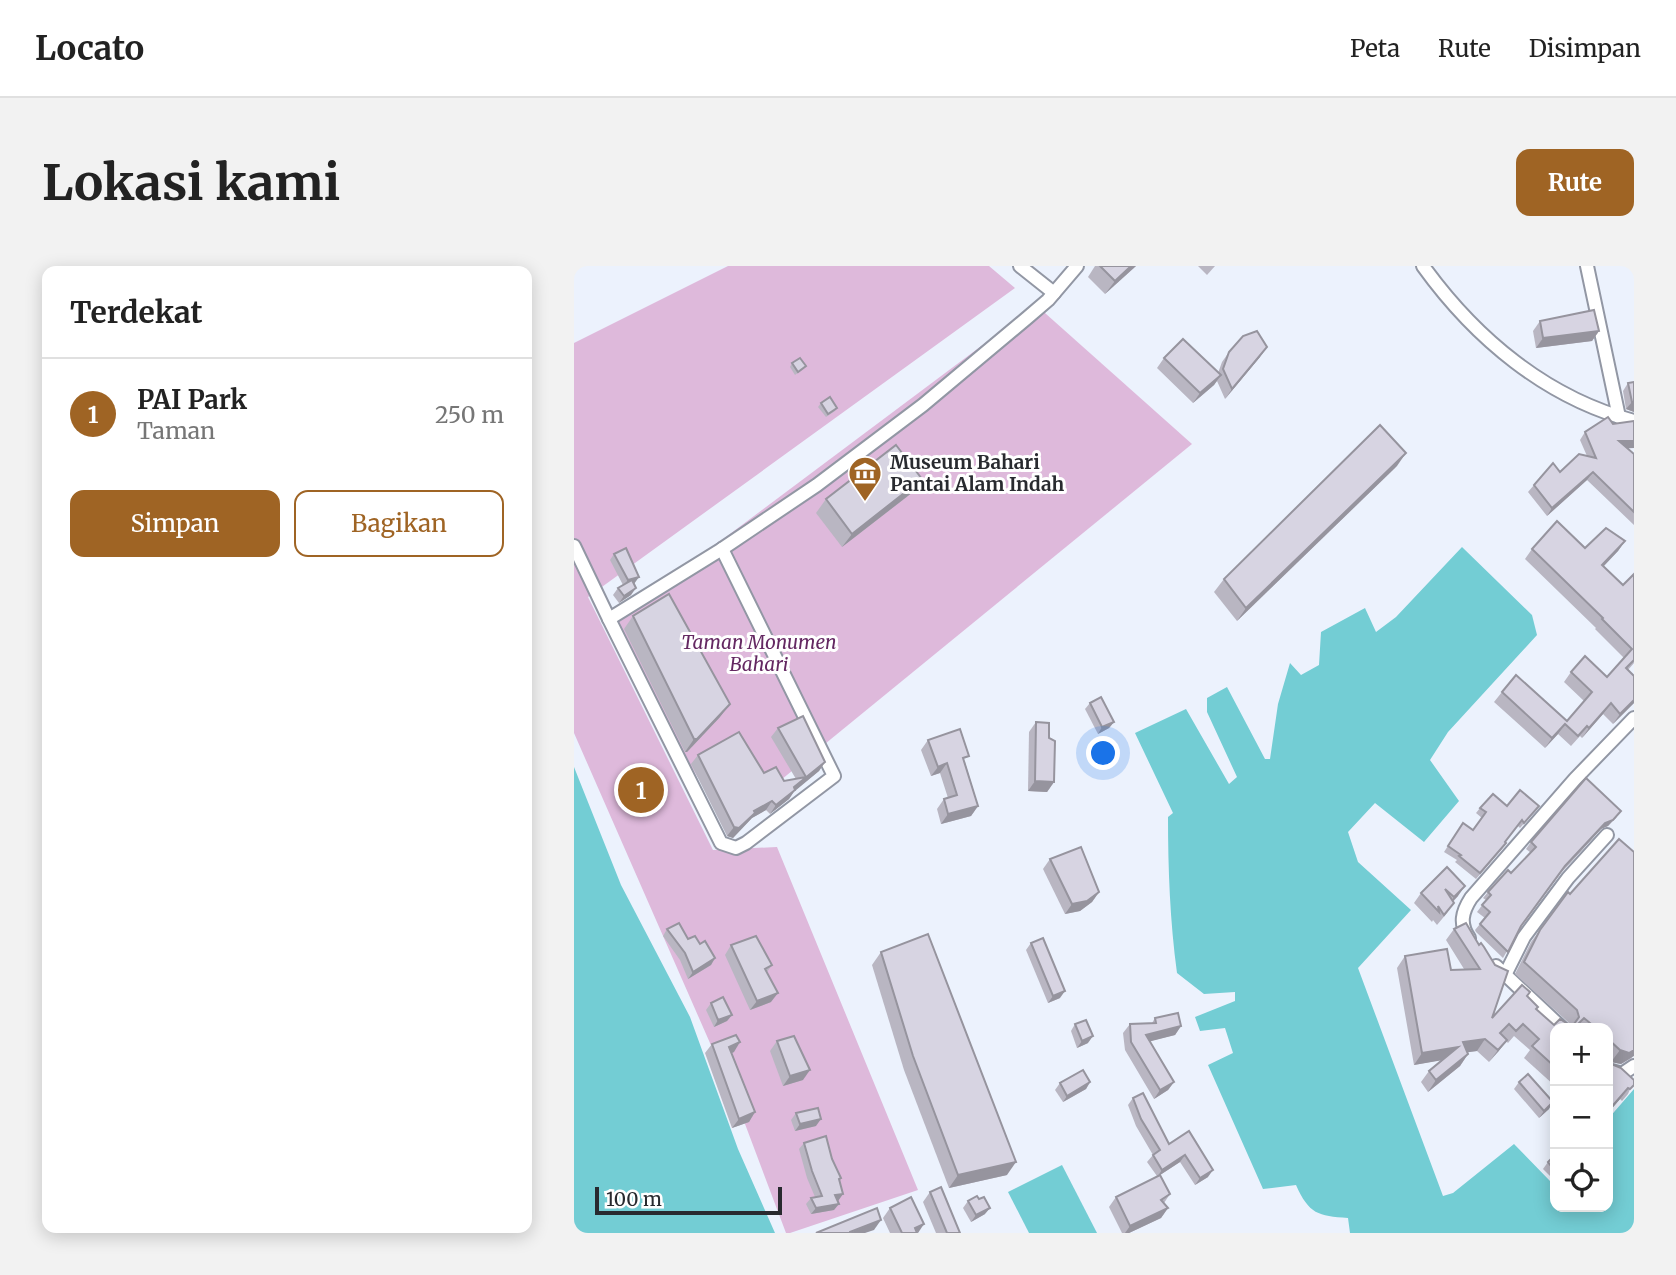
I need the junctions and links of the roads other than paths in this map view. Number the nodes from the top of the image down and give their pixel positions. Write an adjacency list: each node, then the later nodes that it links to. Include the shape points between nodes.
1 (1020, 266): 5 (street)
2 (1077, 266): 5 (street)
3 (1423, 266): 6 (street, via 1471,325 1512,359 1543,382)
4 (1587, 266): 6 (street)
5 (1054, 293): 9 (street, via 865,451)
6 (1619, 417): 7 (street)
7 (1634, 421)
8 (574, 546): 10 (street)
9 (722, 549): 10 (street); 10 (street, via 834,776 747,843 736,848 721,843)
10 (609, 619)
11 (1634, 718): 13 (street, via 1465,907 1464,931)
12 (1607, 835): 13 (street, via 1524,937)
13 (1505, 975): 14 (street)
14 (1557, 1023)
15 (1634, 1066): 16 (street, via 1622,1074)
16 (1613, 1071)

